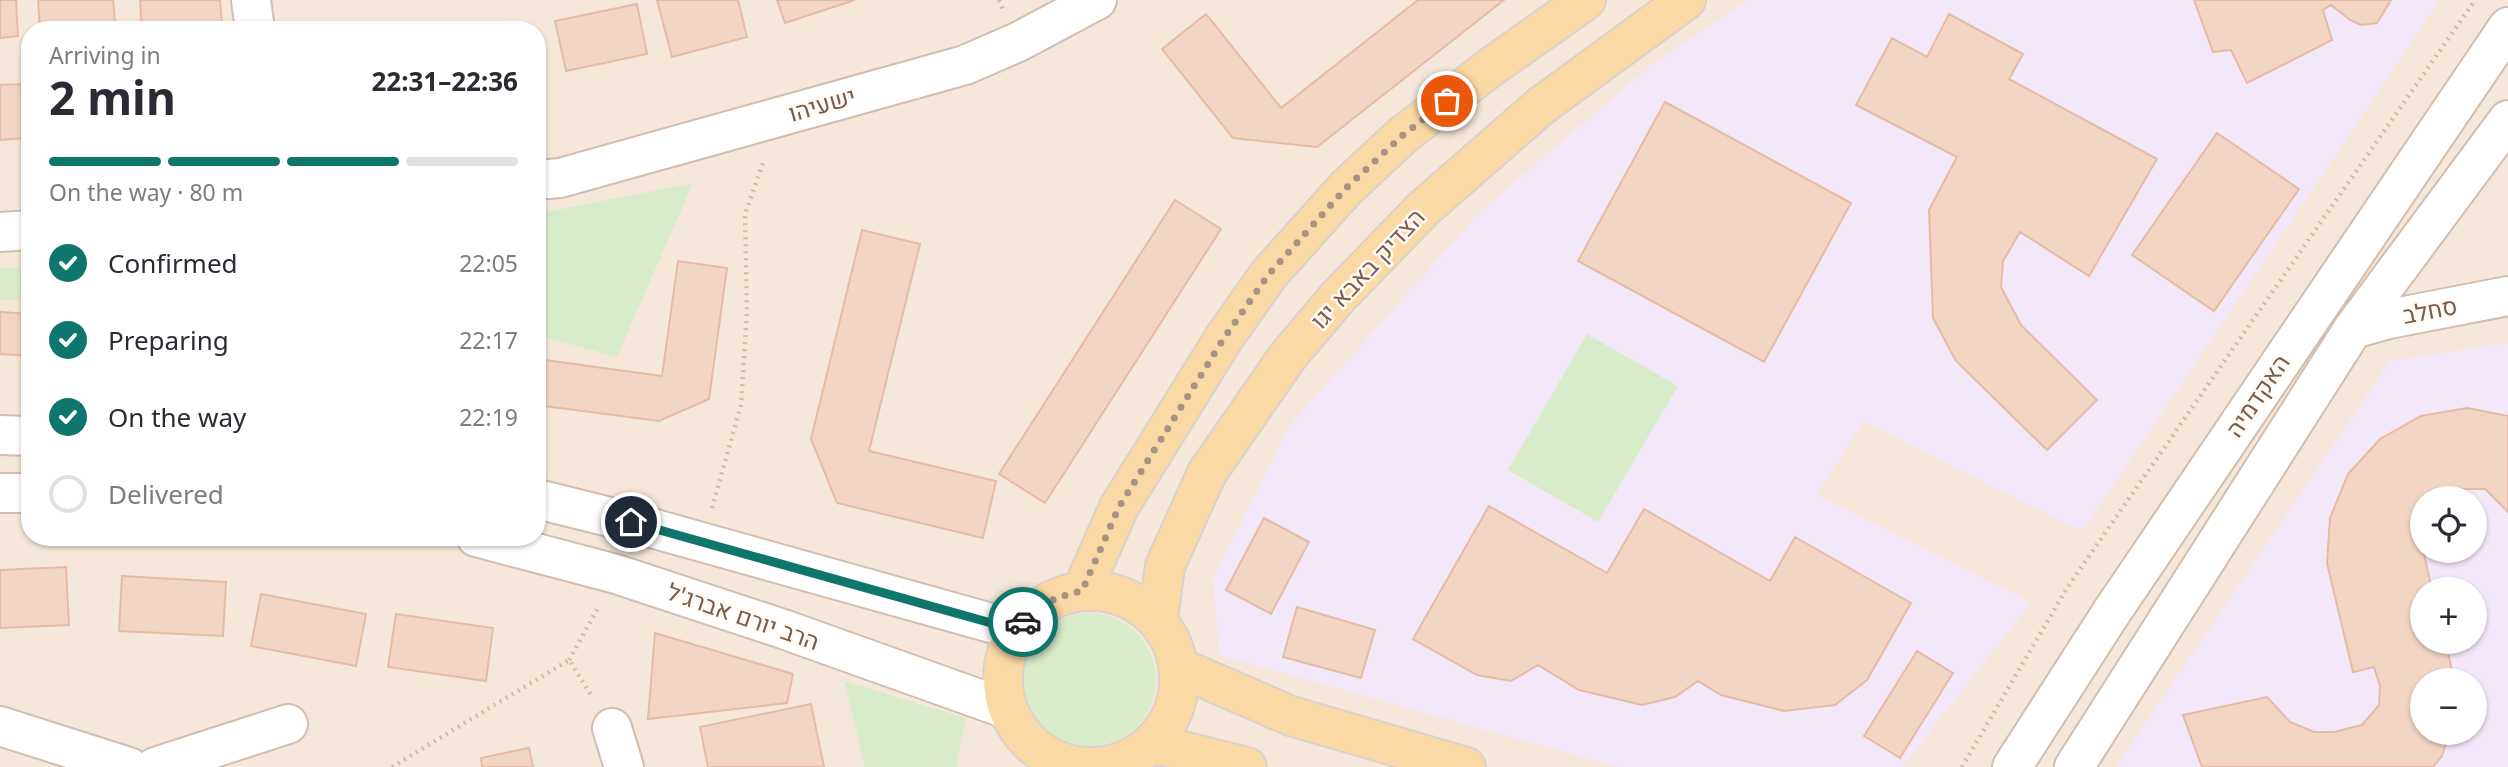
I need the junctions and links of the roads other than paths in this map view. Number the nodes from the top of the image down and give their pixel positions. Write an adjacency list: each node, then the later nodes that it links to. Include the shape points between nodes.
1 (251, 0): 5 (street)
2 (1097, 0): 8 (street, ישעיהו, via 965,65)
3 (1586, 0): 19 (main road, via 1403,135 1346,188 1269,274 1119,507)
4 (1686, 0): 20 (main road, הצדיק באבא יגו, via 1541,106 1423,209 1337,298 1288,356 1207,472 1165,566)
5 (254, 21)
6 (2508, 27): 34 (street, האקדמיה, via 2118,602)
7 (2508, 120): 12 (street, האקדמיה)
8 (546, 179)
9 (21, 231): 10 (street)
10 (0, 232)
11 (2508, 296): 12 (street, סחלב)
12 (2353, 329): 35 (street, האקדמיה)
13 (0, 435): 14 (street)
14 (21, 436)
15 (0, 493): 16 (street)
16 (21, 493)
17 (546, 501): 21 (street)
18 (510, 546): 26 (street, הרב יורם אברג'ל, via 616,574 783,629)
19 (1082, 591): 20 (main road, via 1110,592 1136,603); 21 (main road, via 1044,603)
20 (1158, 620): 22 (main road, via 1175,650)
21 (1016, 630): 26 (main road, via 1005,655 1002,683)
22 (1178, 667): 27 (main road, via 1178,694 1169,721); 33 (main road, via 1291,716)
23 (288, 724): 29 (street)
24 (0, 726): 28 (street)
25 (612, 728): 30 (street)
26 (1015, 737): 31 (main road, via 1067,763)
27 (1152, 743): 31 (main road, via 1114,764); 32 (main road)
28 (129, 767)
29 (155, 767)
30 (624, 767)
31 (1092, 767)
32 (1247, 767)
33 (1466, 767)
34 (2012, 767)
35 (2074, 767)

